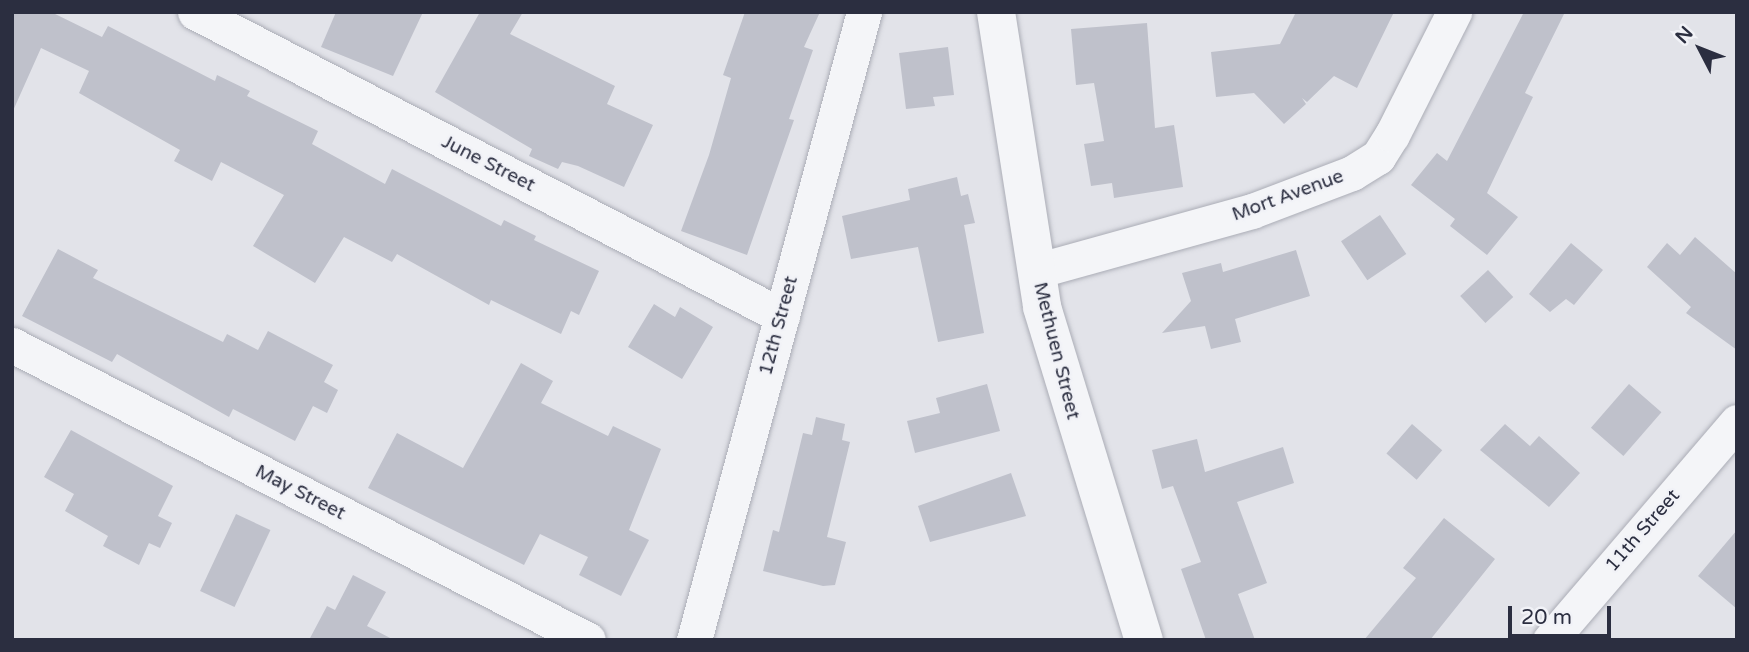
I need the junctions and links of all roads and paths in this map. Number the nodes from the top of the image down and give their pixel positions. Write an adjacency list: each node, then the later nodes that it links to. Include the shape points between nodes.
1 (195, 12): 6 (street, June Street)
2 (864, 12): 6 (street, 12th Street)
3 (996, 12): 5 (street, Methuen Street)
4 (1454, 12): 5 (street, Mort Avenue, via 1378,157 1352,173 1252,211)
5 (1036, 271): 11 (street, Methuen Street, via 1077,430)
6 (782, 316): 10 (street, 12th Street)
7 (12, 345): 9 (street, May Street)
8 (1737, 422): 12 (street, 11th Street)
9 (588, 640)
10 (694, 640)
11 (1144, 640)
12 (1550, 640)

